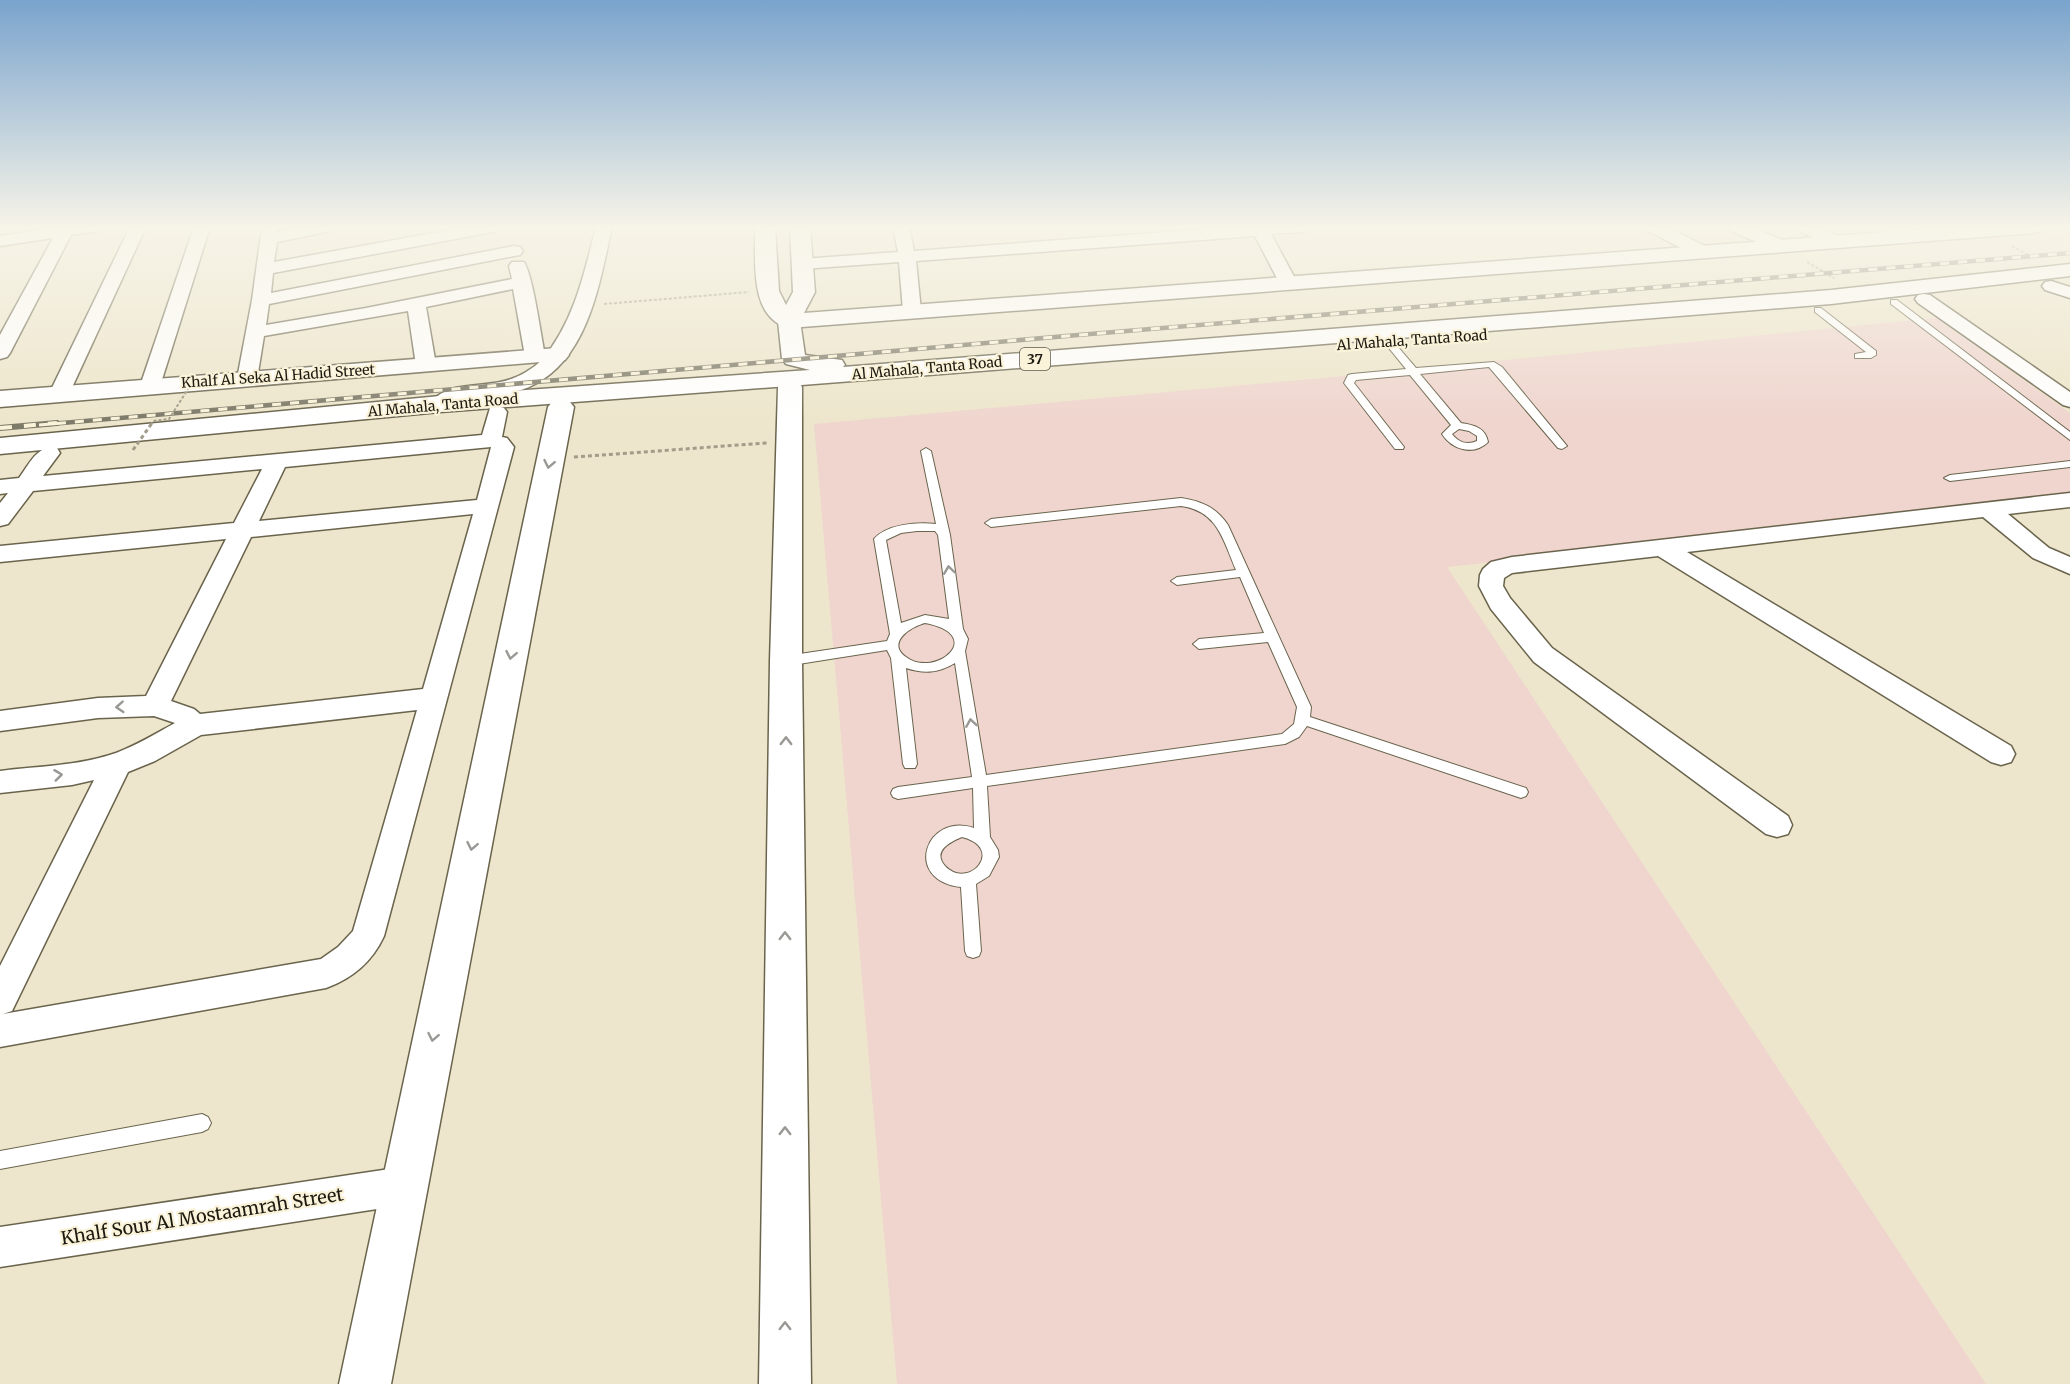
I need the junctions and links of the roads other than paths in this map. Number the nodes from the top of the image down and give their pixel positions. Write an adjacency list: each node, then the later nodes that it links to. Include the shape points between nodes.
1 (33, 292): 24 (street)
2 (107, 292): 34 (street)
3 (181, 292): 32 (street)
4 (262, 292): 16 (street)
5 (304, 292): 16 (street)
6 (476, 292): 18 (street)
7 (525, 292): 25 (street)
8 (588, 292): 25 (street, via 573,332)
9 (768, 292): 21 (main road, via 774,305)
10 (804, 292): 21 (main road)
11 (910, 292): 20 (street)
12 (1183, 292): 20 (main road)
13 (1899, 292): 28 (main road, Al Mahala, Tanta Road / 37)
14 (1983, 292): 15 (main road, Al Mahala, Tanta Road / 37)
15 (1934, 298): 17 (main road, Al Mahala, Tanta Road / 37); 31 (street); 36 (street)
16 (261, 300): 22 (street)
17 (1894, 302): 19 (main road, Al Mahala, Tanta Road / 37); 41 (lane)
18 (416, 304): 22 (street); 27 (street)
19 (1818, 310): 23 (main road, Al Mahala, Tanta Road / 37); 26 (lane, via 1872,353)
20 (912, 311): 21 (main road)
21 (789, 321): 28 (main road, via 794,359 803,363 916,361)
22 (255, 332): 30 (street)
23 (1389, 342): 29 (lane); 33 (main road, Al Mahala, Tanta Road / 37)
24 (0, 353)
25 (546, 355): 27 (main road, Khalf Al Seka Al Hadid Street); 37 (street, via 539,374 523,384 456,395)
26 (1858, 356)
27 (426, 364): 30 (main road, Khalf Al Seka Al Hadid Street)
28 (931, 367): 37 (main road, Al Mahala, Tanta Road / 37)
29 (1412, 371): 40 (lane); 44 (lane, via 1496,366); 45 (lane, via 1349,380)
30 (247, 379): 32 (main road, Khalf Al Seka Al Hadid Street)
31 (2070, 383)
32 (150, 386): 34 (main road, Khalf Al Seka Al Hadid Street)
33 (790, 387): 38 (main road, Al Mahala, Tanta Road / 37); 70 (main road)
34 (59, 394): 35 (main road, Khalf Al Seka Al Hadid Street)
35 (0, 399)
36 (2070, 401)
37 (441, 404): 43 (main road, Al Mahala, Tanta Road / 37)
38 (561, 407): 39 (main road, Al Mahala, Tanta Road / 37); 91 (main road, one-way to 91)
39 (497, 412): 42 (street); 47 (main road, Al Mahala, Tanta Road / 37)
40 (1458, 426)
41 (2070, 437)
42 (491, 441): 49 (street); 54 (street, via 503,447)
43 (0, 446)
44 (1562, 446)
45 (1399, 447)
46 (926, 451): 59 (lane)
47 (49, 453): 48 (main road, Al Mahala, Tanta Road / 37); 52 (street)
48 (0, 458)
49 (277, 461): 52 (street); 58 (street)
50 (2070, 464): 51 (lane)
51 (1950, 478)
52 (13, 486): 56 (street)
53 (2070, 500): 55 (street)
54 (486, 506): 58 (street); 71 (street)
55 (1990, 511): 60 (street); 62 (street, via 2041,553)
56 (0, 519)
57 (991, 523): 63 (lane, via 1181,502 1192,504 1218,518)
58 (242, 530): 61 (street); 72 (street)
59 (943, 531): 65 (lane, one-way to 59); 68 (lane, via 928,526 887,533 880,539)
60 (1664, 548): 76 (street); 83 (street, via 1512,565 1491,575 1491,586 1500,603 1543,655)
61 (0, 554)
62 (2070, 566)
63 (1243, 573): 64 (lane); 66 (lane)
64 (1177, 581)
65 (957, 628): 68 (lane, via 948,622 914,621); 69 (lane, via 963,644)
66 (1270, 637): 67 (lane); 73 (lane, via 1304,707)
67 (1199, 644)
68 (895, 646): 69 (lane, via 906,664 930,668); 70 (lane); 78 (lane)
69 (960, 653): 79 (lane, one-way to 69)
70 (786, 661): 94 (main road, one-way to 70)
71 (433, 698): 75 (street); 88 (street, via 368,936 354,956 326,973)
72 (155, 706): 74 (street, one-way to 74, via 98,708); 75 (street, via 184,716)
73 (1304, 720): 79 (lane, via 1285,739); 81 (lane)
74 (0, 721)
75 (195, 725): 77 (street)
76 (2001, 754)
77 (117, 764): 80 (street, one-way to 77, via 72,774); 87 (street)
78 (910, 764)
79 (980, 781): 82 (lane); 84 (lane)
80 (0, 782)
81 (1521, 792)
82 (898, 793)
83 (1777, 825)
84 (982, 837): 85 (lane, via 991,849 989,865); 85 (lane, via 962,831 951,833 935,845 932,855 938,872)
85 (968, 880): 86 (lane)
86 (973, 951)
87 (0, 1000)
88 (0, 1031)
89 (202, 1123): 90 (lane)
90 (0, 1160)
91 (403, 1186): 92 (street, Khalf Sour Al Mostaamrah Street); 93 (main road)
92 (0, 1247)
93 (365, 1384)
94 (785, 1384)

